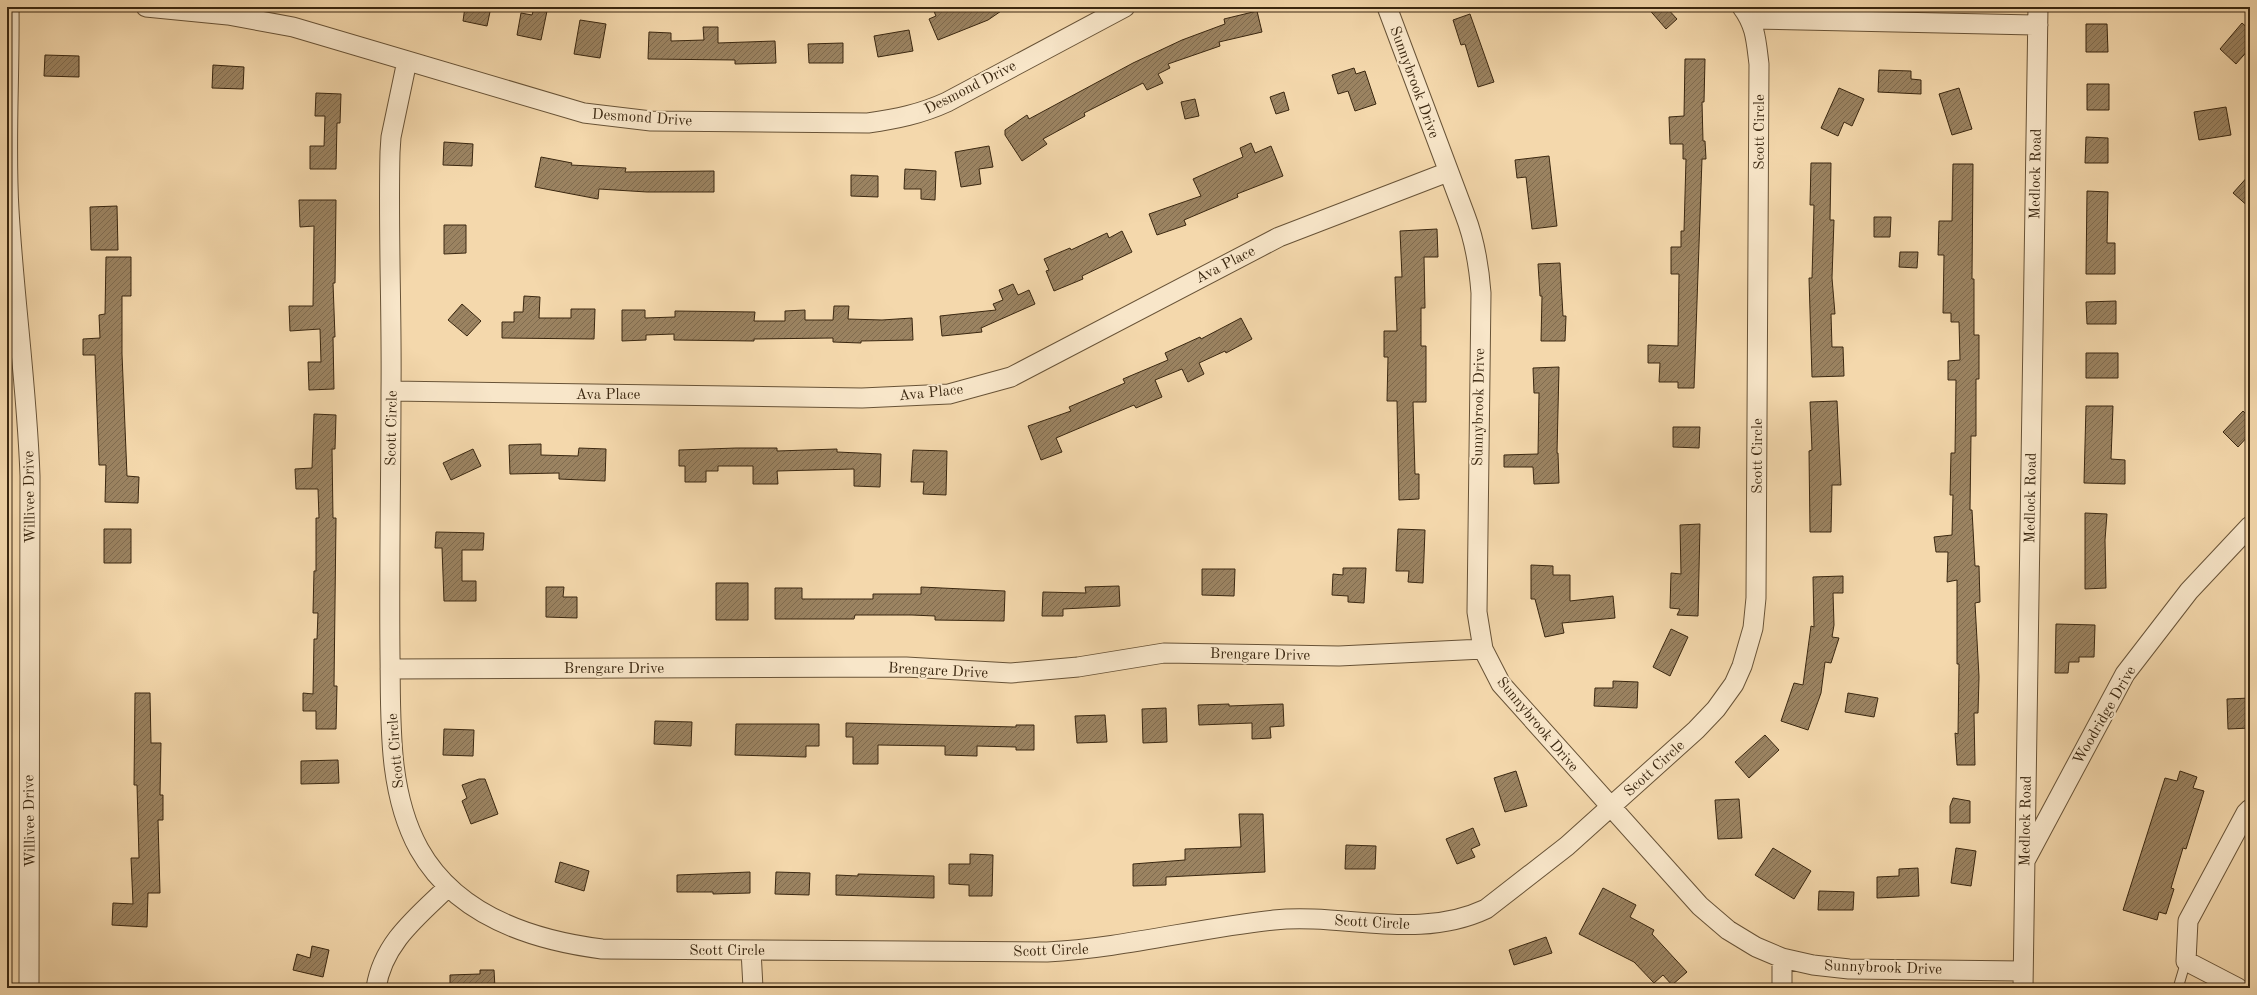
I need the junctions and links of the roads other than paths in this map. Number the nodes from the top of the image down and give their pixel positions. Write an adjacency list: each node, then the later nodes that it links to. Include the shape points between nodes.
1 (9, 7): 21 (street, Willivee Drive, via 9,210 28,412 30,476)
2 (146, 7): 7 (street, Desmond Drive, via 267,21 332,37)
3 (1125, 7): 7 (street, Desmond Drive, via 941,105 898,119 868,123 650,121 610,118 560,107)
4 (1387, 7): 8 (street, Sunnybrook Drive)
5 (1747, 13): 6 (street); 13 (street, Scott Circle, via 1755,31 1759,64 1756,598 1753,628 1734,684 1716,708 1696,730)
6 (2038, 16): 15 (street, Medlock Road)
7 (407, 61): 9 (street, Scott Circle, via 390,152)
8 (1448, 172): 9 (street, Ava Place, via 1279,237 1011,377 949,394 862,398); 11 (street, Sunnybrook Drive, via 1475,243 1481,293 1476,612)
9 (391, 391): 12 (street, Scott Circle)
10 (2250, 526): 15 (street, Woodridge Drive, via 2189,591 2125,674)
11 (1483, 649): 12 (street, Brengare Drive, via 1339,656 1164,653 1078,667 1011,673 906,667); 13 (street, Sunnybrook Drive, via 1501,684)
12 (390, 669): 16 (street, Scott Circle, via 394,766 403,812 407,826 420,850)
13 (1610, 807): 17 (street, Scott Circle, via 1567,846 1486,909 1445,923 1389,926 1304,918 1274,920 1105,948 1046,952); 18 (street, Sunnybrook Drive, via 1700,906 1728,930 1756,947)
14 (2250, 809): 19 (street, via 2188,921)
15 (2025, 862): 20 (street, Medlock Road)
16 (448, 887): 17 (street, Scott Circle, via 490,917 530,935 556,942 602,949); 22 (street, via 408,925 391,946 380,969)
17 (751, 950): 23 (street)
18 (1782, 958): 20 (street, Sunnybrook Drive, via 1849,969); 24 (street)
19 (2186, 961): 25 (lane); 26 (street)
20 (2023, 980)
21 (29, 988)
22 (376, 988)
23 (753, 988)
24 (1782, 988)
25 (2178, 988)
26 (2238, 988)

